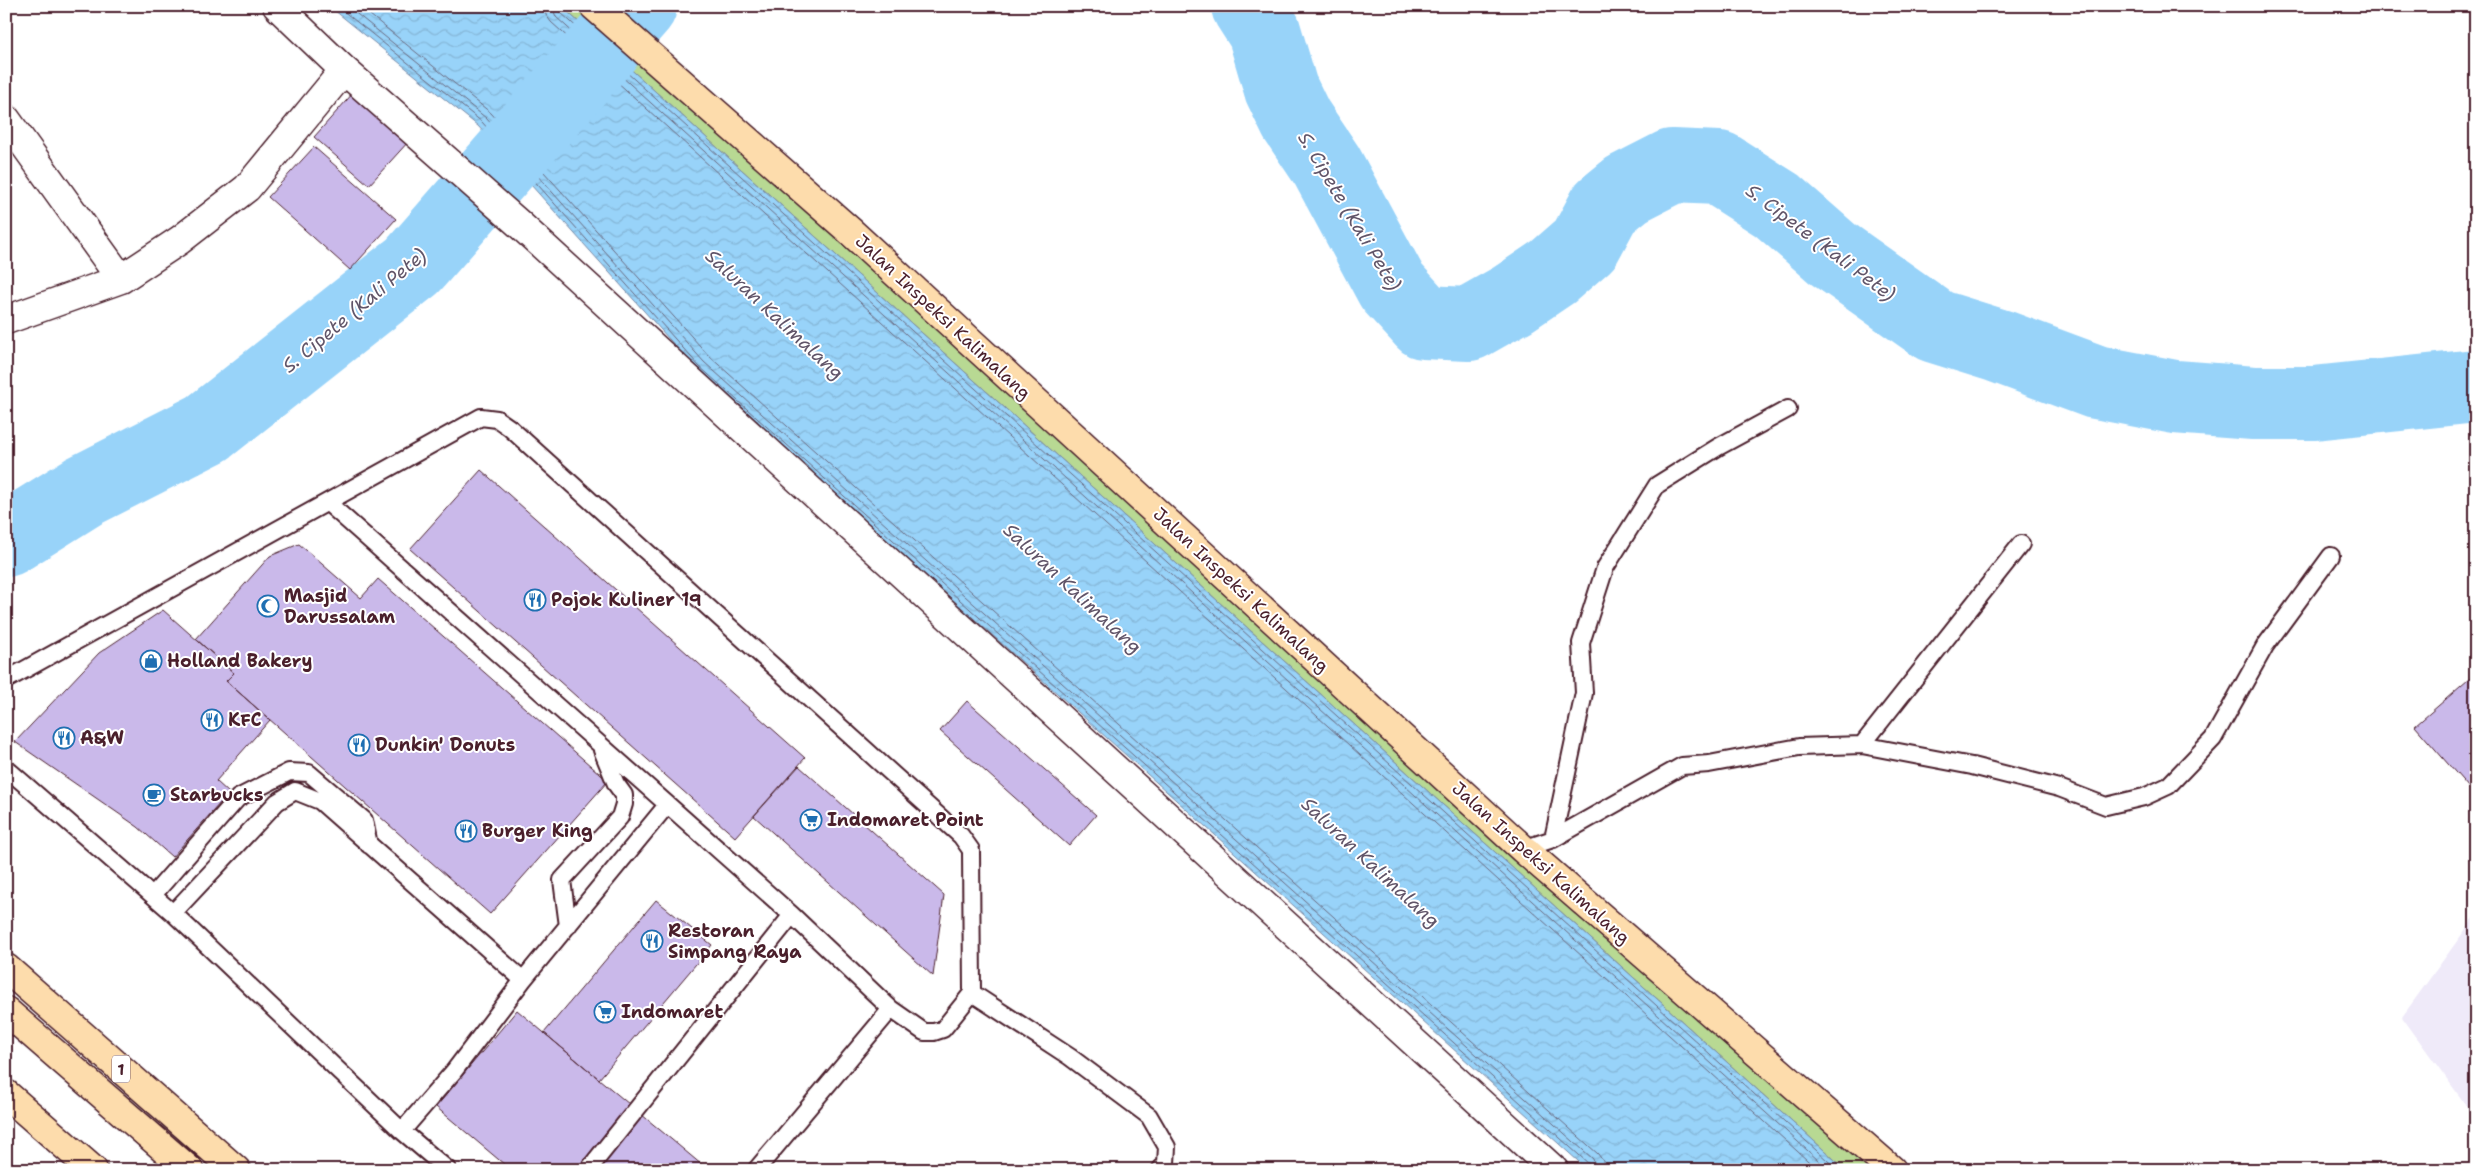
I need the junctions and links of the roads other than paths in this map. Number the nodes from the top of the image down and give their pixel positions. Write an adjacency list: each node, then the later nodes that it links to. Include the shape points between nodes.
1 (277, 6): 3 (street)
2 (594, 6): 18 (main road, Jalan Inspeksi Kalimalang, via 850,232)
3 (344, 70): 5 (street, via 247,188 180,240); 37 (street, via 518,223)
4 (6, 120): 5 (street)
5 (121, 279): 6 (street)
6 (6, 320)
7 (1788, 410): 16 (lane, via 1657,485 1605,568 1580,643 1584,693)
8 (328, 503): 11 (lane); 12 (lane); 25 (lane, via 481,417 497,420 510,428 961,836 971,850)
9 (2021, 544): 13 (lane)
10 (2331, 556): 13 (lane, via 2265,646 2213,738 2168,786 2144,797 2106,806 2058,788 1972,766)
11 (6, 680)
12 (600, 745): 15 (lane); 22 (lane, via 624,795 624,804 620,817 562,880)
13 (1862, 745): 16 (lane, via 1800,747 1682,766)
14 (6, 768): 19 (lane)
15 (667, 805): 21 (lane); 22 (lane)
16 (1552, 839): 18 (lane)
17 (370, 845): 19 (lane, via 364,820 309,772 289,772 238,798); 20 (lane, via 320,801 295,791 277,802); 24 (lane)
18 (1523, 850): 38 (main road, Jalan Inspeksi Kalimalang)
19 (153, 895): 20 (lane)
20 (173, 913): 29 (lane)
21 (792, 915): 26 (lane); 34 (lane)
22 (568, 926): 24 (lane)
23 (6, 968): 32 (main road, 1)
24 (523, 980): 29 (lane, via 454,1071)
25 (972, 993): 26 (lane, via 943,1029 934,1032 924,1032); 36 (lane, via 1070,1057 1149,1116 1167,1148 1166,1163)
26 (891, 1009): 35 (lane)
27 (6, 1011): 31 (main road, 1)
28 (6, 1094): 30 (main road)
29 (402, 1131): 33 (lane)
30 (93, 1170)
31 (189, 1170)
32 (236, 1170)
33 (448, 1170)
34 (588, 1170)
35 (756, 1170)
36 (1160, 1170)
37 (1554, 1170)
38 (1892, 1170)

